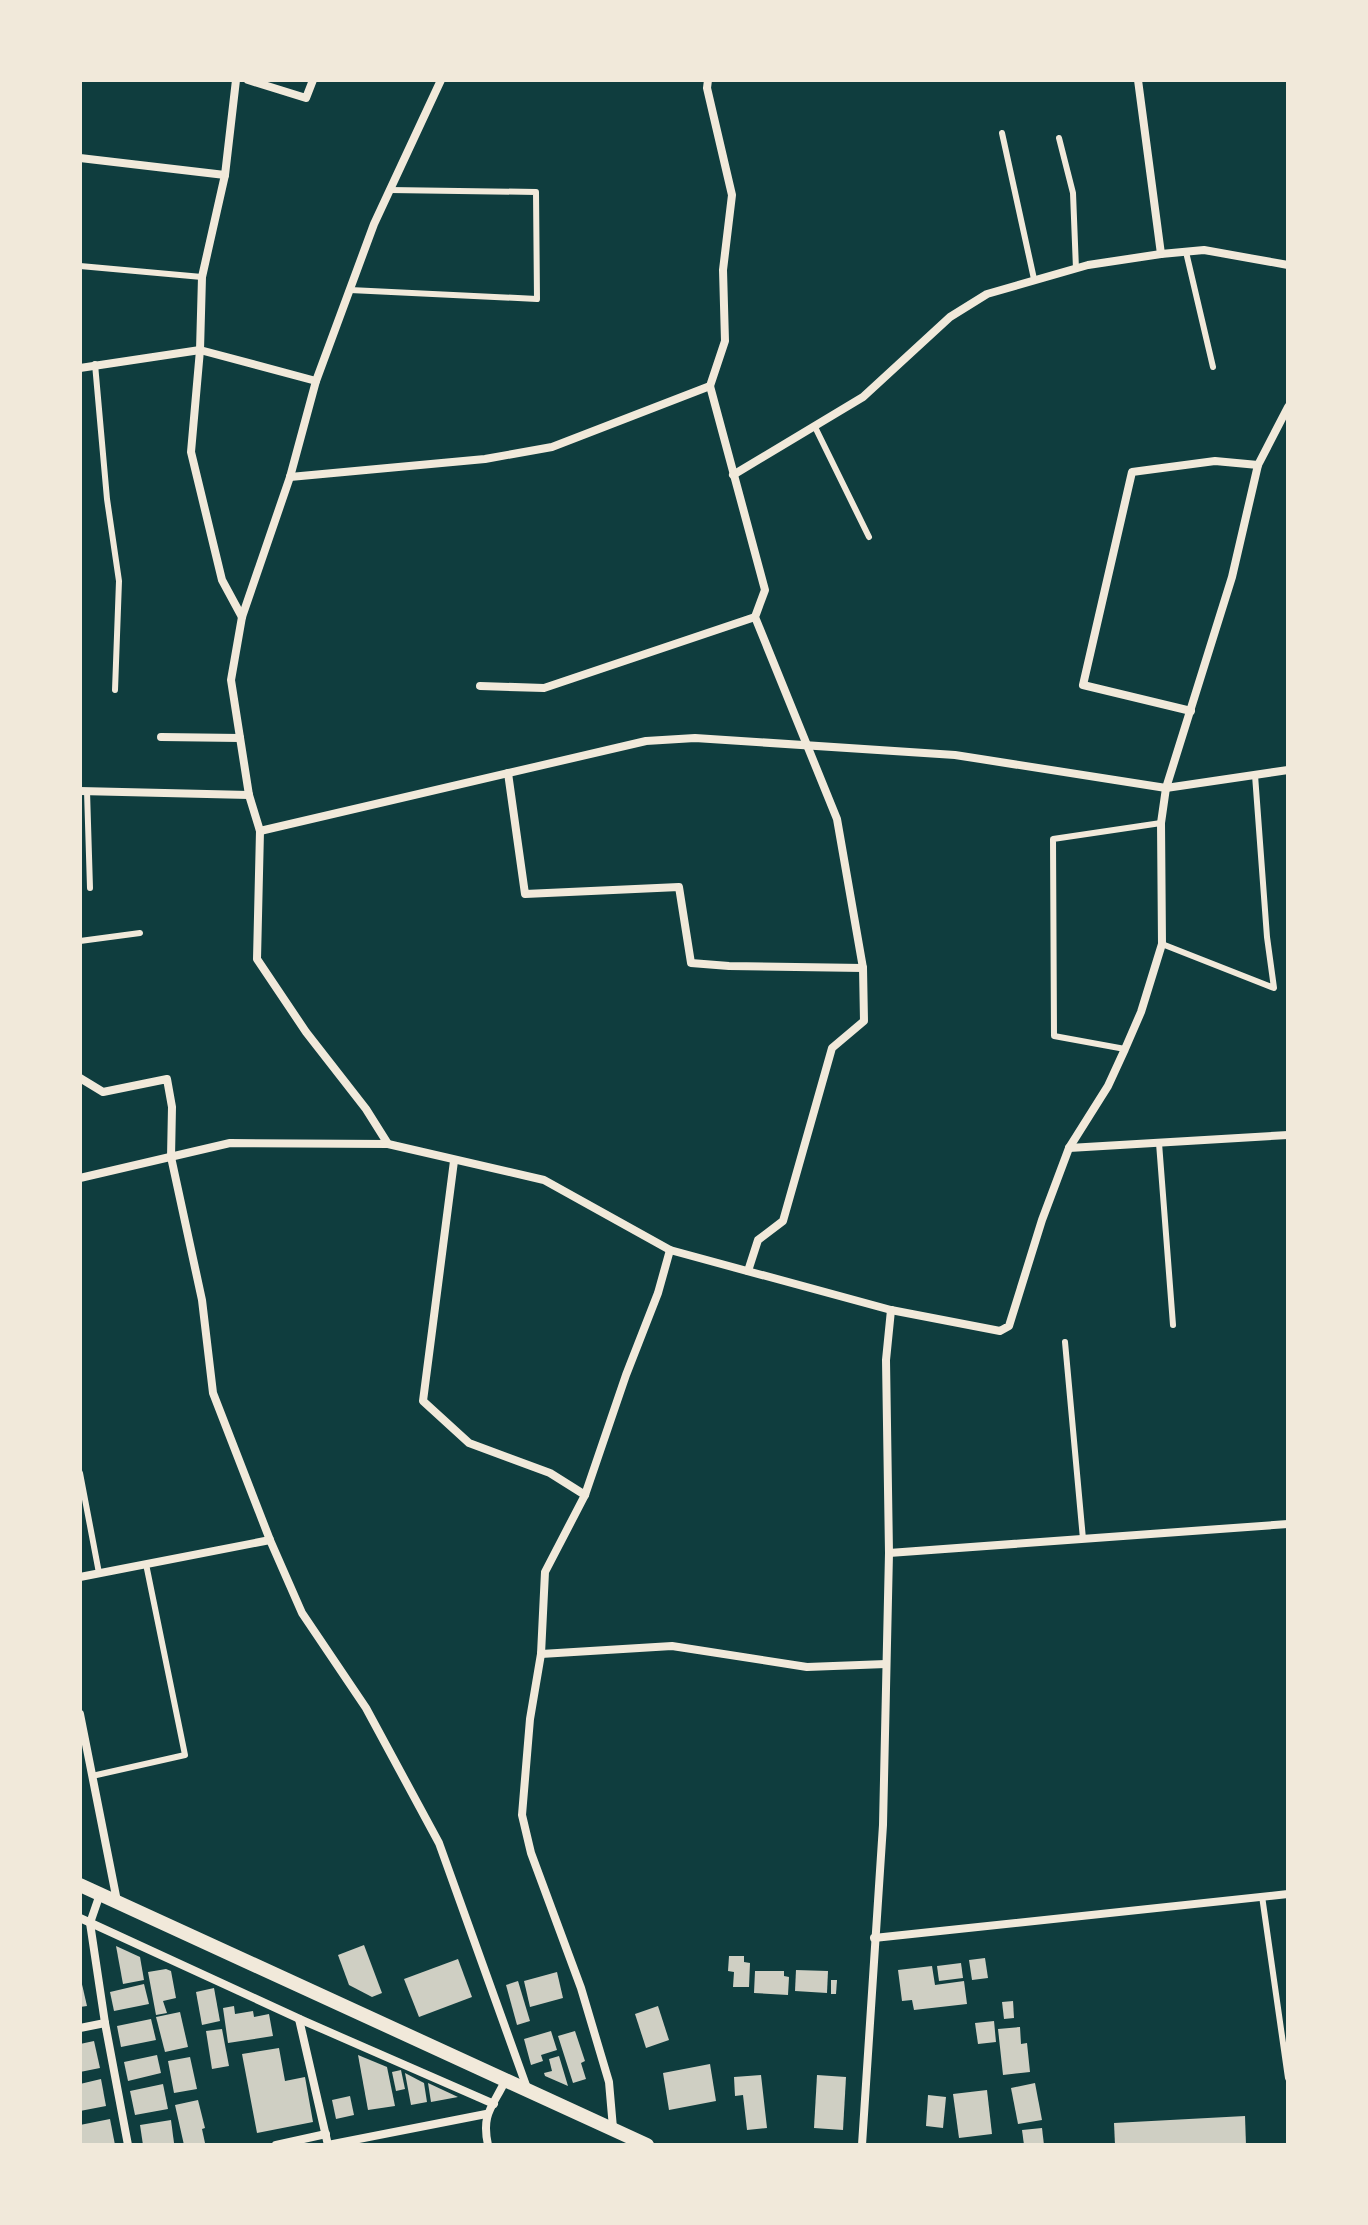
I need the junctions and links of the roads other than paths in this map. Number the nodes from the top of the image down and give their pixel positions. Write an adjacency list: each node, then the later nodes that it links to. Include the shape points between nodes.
1 (236, 80): 10 (street)
2 (248, 80): 3 (street, via 306,98)
3 (313, 80)
4 (441, 80): 11 (street)
5 (708, 80): 25 (street, via 732,195 723,270 725,341)
6 (1138, 80): 13 (street)
7 (1002, 133): 18 (lane)
8 (1059, 138): 16 (lane, via 1073,193)
9 (80, 158): 10 (street)
10 (225, 175): 17 (street)
11 (390, 190): 19 (street); 19 (lane, via 536,192 537,299)
12 (1186, 252): 13 (street); 14 (street, via 1204,250); 22 (lane)
13 (1161, 254): 16 (street)
14 (1288, 265)
15 (80, 266): 17 (lane)
16 (1076, 269): 18 (street)
17 (202, 277): 20 (street)
18 (1034, 279): 27 (street, via 987,294 950,317 863,397)
19 (350, 290): 24 (street)
20 (200, 350): 21 (street); 24 (street); 32 (street, via 191,452 222,580)
21 (95, 364): 23 (street); 35 (lane, via 119,581)
22 (1213, 367)
23 (80, 368)
24 (316, 381): 30 (street)
25 (710, 386): 29 (street); 30 (street, via 552,447 485,459)
26 (1288, 407): 28 (street)
27 (815, 427): 29 (street); 31 (lane)
28 (1258, 465): 36 (street, via 1232,577); 36 (street, via 1215,461 1132,472 1083,685)
29 (733, 475): 33 (street, via 765,590)
30 (290, 477): 32 (street)
31 (869, 537)
32 (242, 617): 38 (street, via 231,680)
33 (755, 617): 34 (street, via 544,688); 39 (street)
34 (480, 686)
35 (115, 690)
36 (1191, 711): 43 (street)
37 (161, 737): 38 (street)
38 (240, 738): 45 (street)
39 (807, 747): 41 (street, via 695,738 646,741); 43 (street, via 955,755); 52 (street, via 837,819)
40 (1288, 770): 42 (street)
41 (508, 773): 47 (street); 52 (street, via 525,894 679,887 691,963)
42 (1255, 775): 43 (street); 51 (lane, via 1274,988)
43 (1166, 788): 46 (street)
44 (83, 791): 45 (street); 48 (lane)
45 (249, 795): 47 (street)
46 (1161, 823): 51 (street); 53 (lane, via 1053,839 1054,1036)
47 (260, 831): 57 (street, via 257,959)
48 (90, 888)
49 (140, 933): 50 (lane)
50 (80, 941)
51 (1162, 944): 53 (street)
52 (863, 968): 63 (street, via 864,1021 832,1048 783,1221 758,1240)
53 (1125, 1049): 58 (street)
54 (80, 1078): 59 (street, via 103,1092 167,1079)
55 (1288, 1135): 56 (street)
56 (1159, 1143): 58 (street); 65 (lane)
57 (388, 1144): 59 (street, via 230,1143); 60 (street)
58 (1069, 1148): 64 (street, via 1009,1326 1000,1331)
59 (171, 1157): 61 (street); 71 (street, via 202,1300 213,1393)
60 (454, 1161): 62 (street, via 544,1180); 68 (street, via 423,1401 469,1443 550,1473)
61 (80, 1178)
62 (670, 1250): 63 (street); 68 (street)
63 (748, 1271): 64 (street)
64 (891, 1310): 72 (street, via 886,1360)
65 (1173, 1325)
66 (1065, 1342): 70 (lane)
67 (80, 1473): 74 (lane)
68 (585, 1495): 76 (street, via 545,1572)
69 (1288, 1524): 70 (street)
70 (1083, 1539): 72 (street)
71 (270, 1540): 73 (street); 93 (street, via 302,1613 366,1708 439,1843)
72 (889, 1553): 77 (street)
73 (146, 1564): 74 (street); 79 (lane, via 185,1755)
74 (99, 1573): 75 (street)
75 (80, 1577)
76 (541, 1654): 77 (street, via 672,1646 807,1667); 96 (street, via 522,1815 609,2082)
77 (886, 1664): 87 (street, via 883,1825)
78 (80, 1714): 79 (street)
79 (92, 1776): 84 (street)
80 (80, 1885): 81 (street)
81 (100, 1894): 84 (street); 86 (street)
82 (1288, 1894): 83 (street)
83 (1262, 1896): 87 (street); 91 (lane)
84 (117, 1901): 92 (street)
85 (80, 1918): 86 (street)
86 (90, 1923): 88 (street); 89 (street)
87 (874, 1938): 102 (street)
88 (299, 2019): 94 (street); 97 (street)
89 (105, 2023): 90 (street); 98 (street)
90 (80, 2028)
91 (1288, 2078)
92 (506, 2079): 93 (street); 94 (street)
93 (527, 2088): 96 (street)
94 (494, 2104): 95 (street)
95 (486, 2114): 97 (street, via 328,2145); 100 (street)
96 (613, 2128): 101 (street)
97 (326, 2134): 99 (street)
98 (128, 2145)
99 (276, 2145)
100 (488, 2145)
101 (647, 2145)
102 (862, 2145)

